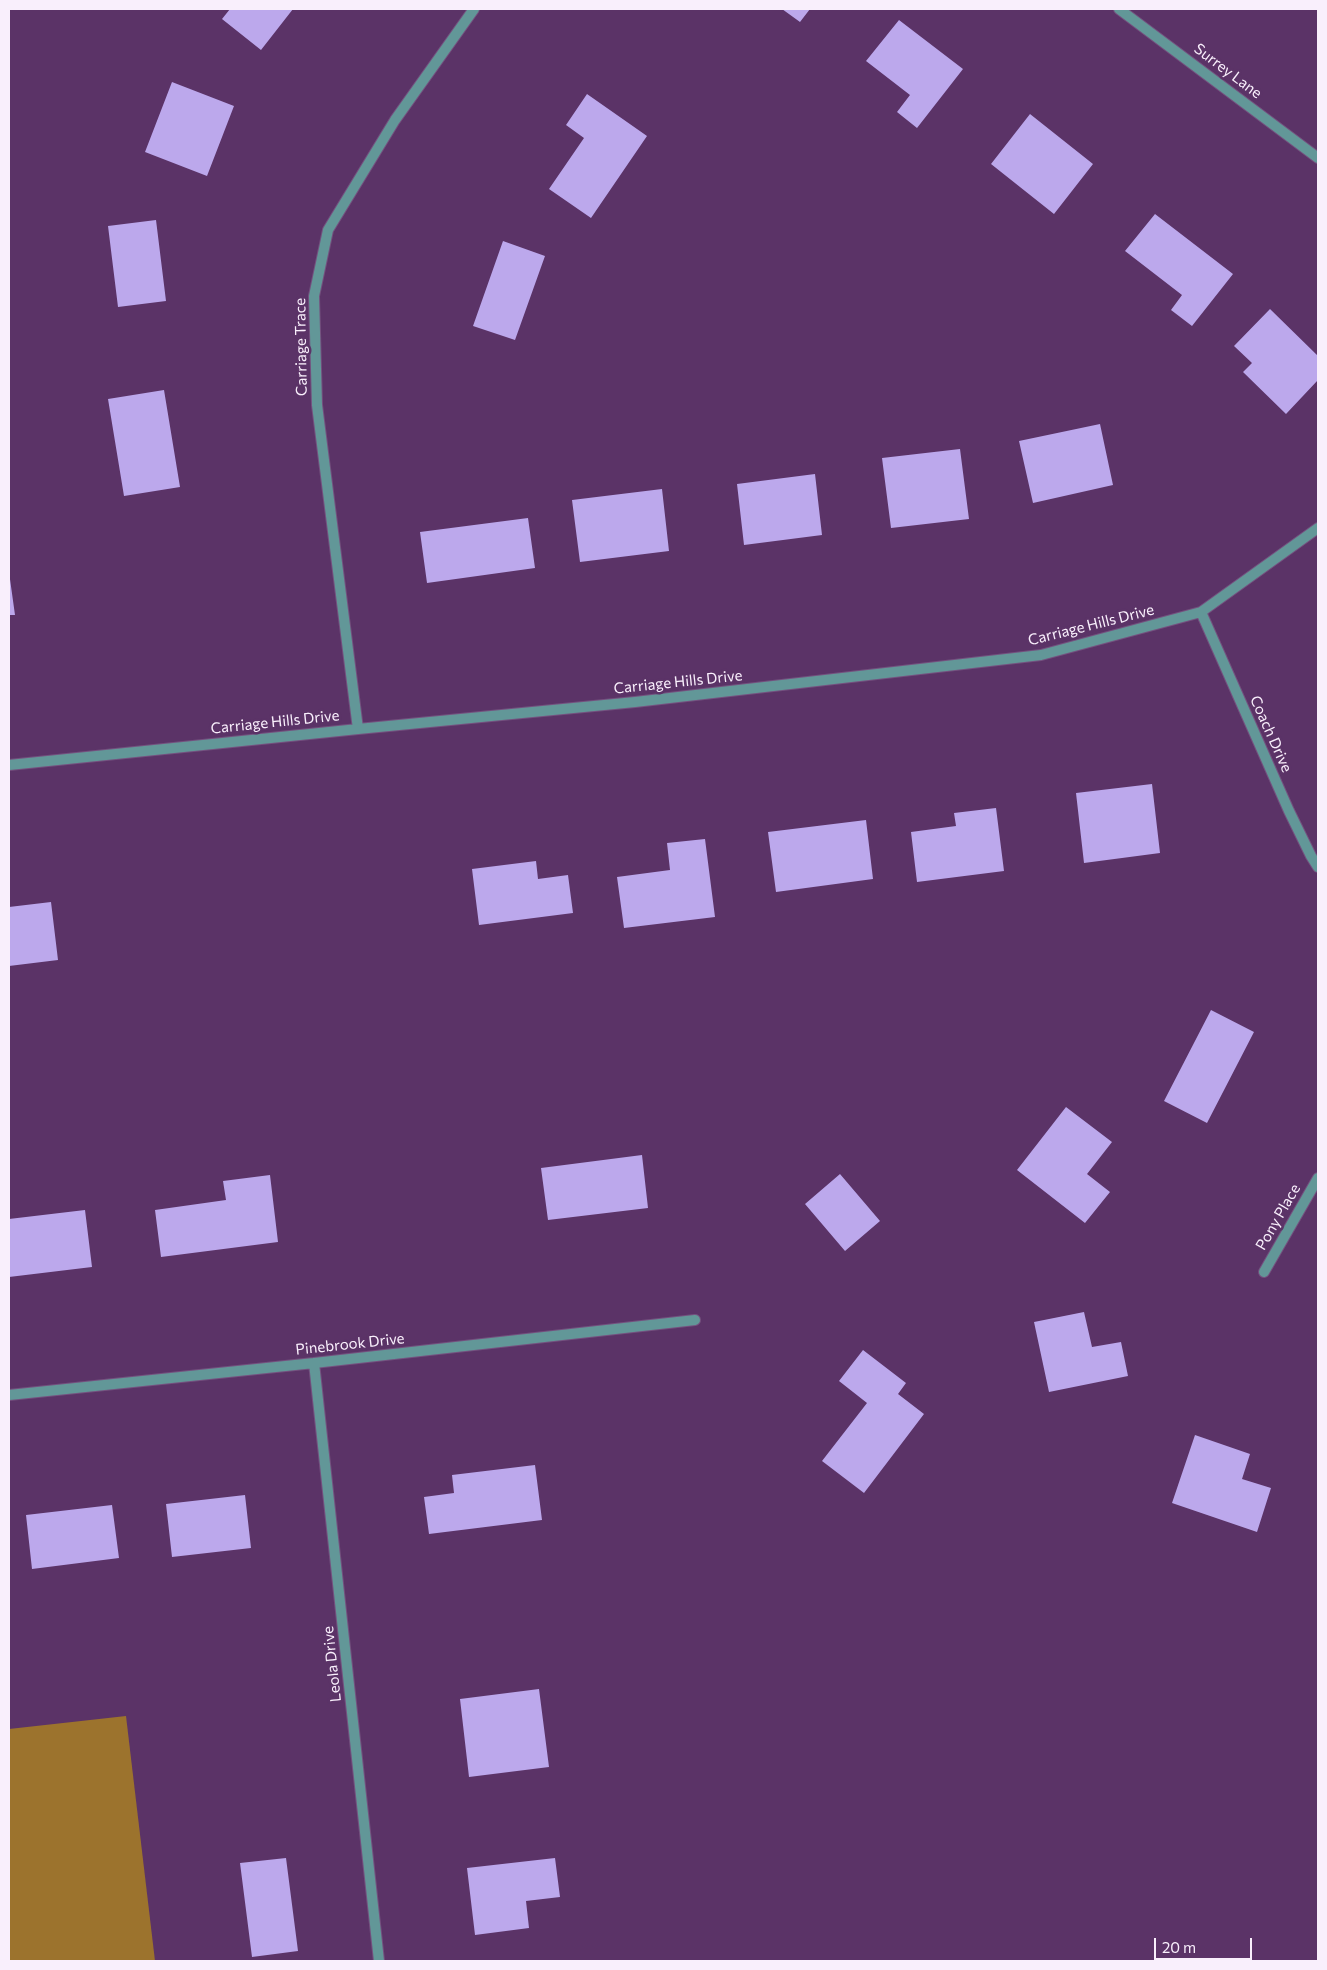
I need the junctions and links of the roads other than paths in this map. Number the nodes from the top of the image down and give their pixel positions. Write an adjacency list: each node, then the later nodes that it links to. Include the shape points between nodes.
1 (474, 9): 6 (street, Carriage Trace, via 395,120 328,230 314,296 317,405)
2 (1119, 9): 3 (street, Surrey Lane)
3 (1318, 158)
4 (1318, 528): 5 (street, Carriage Hills Drive)
5 (1201, 612): 6 (street, Carriage Hills Drive, via 1041,656 635,702); 8 (street, Coach Drive, via 1289,811)
6 (358, 729): 7 (street, Carriage Hills Drive)
7 (9, 765)
8 (1318, 867)
9 (1318, 1178): 10 (street, Pony Place)
10 (1264, 1272)
11 (695, 1320): 12 (street, Pinebrook Drive)
12 (314, 1363): 13 (street, Pinebrook Drive); 14 (street, Leola Drive)
13 (9, 1395)
14 (379, 1961)

